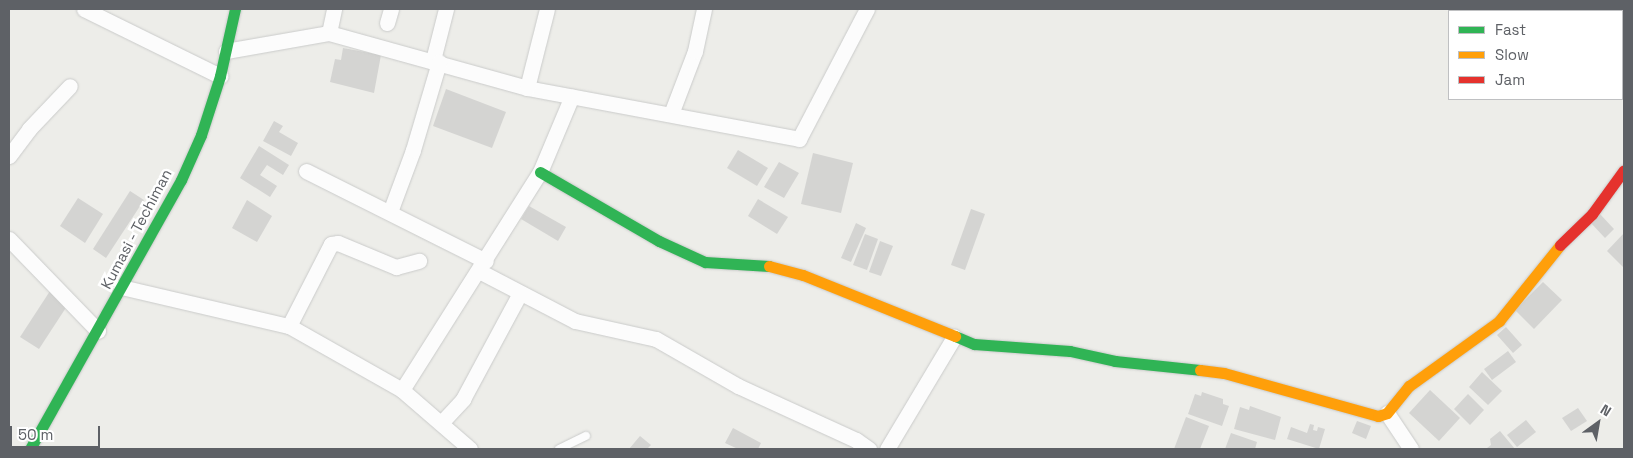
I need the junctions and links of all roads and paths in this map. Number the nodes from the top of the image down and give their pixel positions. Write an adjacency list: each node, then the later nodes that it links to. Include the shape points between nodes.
1 (84, 9): 11 (street)
2 (235, 9): 9 (main road, Kumasi - Techiman)
3 (334, 9): 8 (street)
4 (446, 9): 10 (street)
5 (547, 9): 13 (street)
6 (704, 9): 15 (street, via 695,51)
7 (868, 9): 15 (street, via 798,139)
8 (328, 33): 9 (street); 10 (street)
9 (226, 51): 11 (main road, Kumasi - Techiman)
10 (436, 61): 13 (street); 20 (street, via 413,150)
11 (220, 76): 24 (main road, Kumasi - Techiman, via 201,135 181,180)
12 (70, 86): 16 (street, via 29,129)
13 (527, 88): 14 (street)
14 (572, 96): 15 (street); 19 (street)
15 (671, 114)
16 (9, 156)
17 (1624, 170): 30 (main road, via 1592,214 1554,251 1498,321 1402,392)
18 (306, 171): 20 (street)
19 (540, 172): 23 (street); 28 (main road, via 659,240 705,262 757,263 803,276)
20 (390, 212): 23 (street)
21 (9, 239): 27 (street)
22 (419, 260): 26 (street, via 396,267 338,243 331,244)
23 (482, 266): 25 (street); 29 (street)
24 (121, 288): 26 (street); 27 (main road, Kumasi - Techiman)
25 (520, 293): 31 (street, via 463,399); 36 (street, via 575,322 656,339 738,386)
26 (289, 326): 29 (street)
27 (98, 330): 33 (main road, Kumasi - Techiman)
28 (954, 337): 30 (main road, via 974,344 1070,352 1115,361 1224,373 1368,415); 37 (street)
29 (402, 390): 31 (street)
30 (1387, 413): 38 (street)
31 (441, 423): 34 (street)
32 (586, 436): 35 (lane)
33 (30, 449)
34 (470, 449)
35 (559, 449)
36 (869, 449)
37 (887, 449)
38 (1411, 449)

